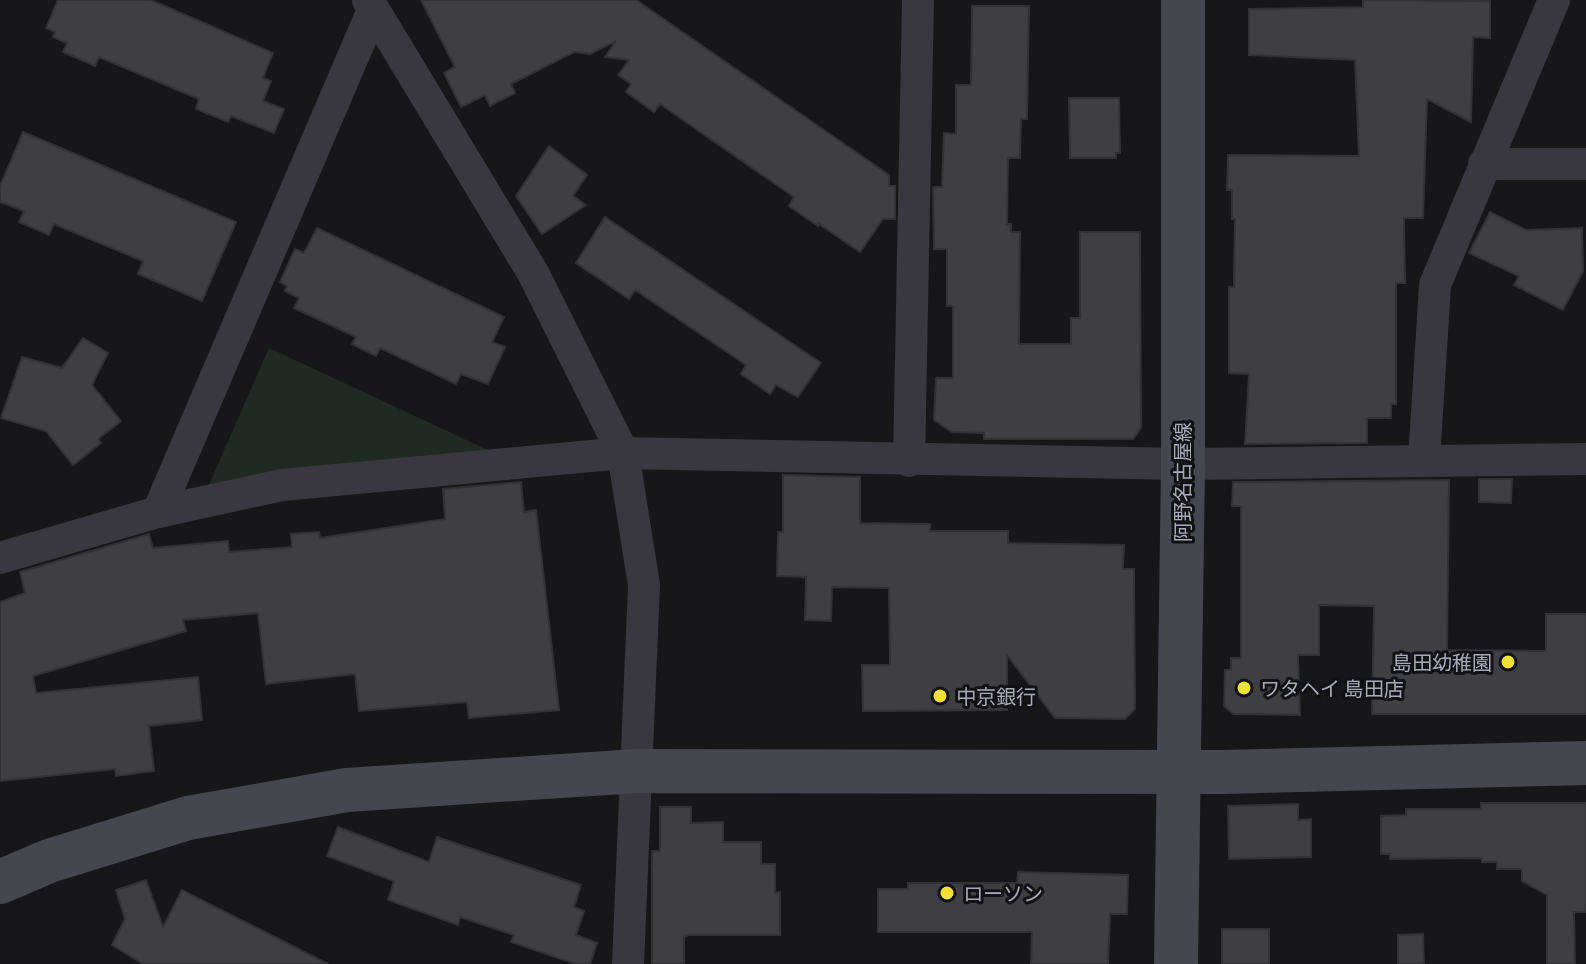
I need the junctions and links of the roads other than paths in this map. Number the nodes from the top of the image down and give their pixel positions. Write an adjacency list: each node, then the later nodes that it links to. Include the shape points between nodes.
1 (918, 0): 10 (street)
2 (1183, 0): 11 (street, 阿野名古屋線)
3 (1554, 0): 5 (street)
4 (370, 5): 7 (street, via 533,273); 12 (street)
5 (1484, 164): 6 (street); 9 (street, via 1435,285)
6 (1586, 164)
7 (623, 453): 10 (street); 12 (street, via 282,485); 15 (street, via 644,585)
8 (1586, 459): 9 (street)
9 (1424, 460): 11 (street)
10 (909, 461): 11 (street)
11 (1183, 464): 16 (street, 阿野名古屋線)
12 (158, 512): 13 (street)
13 (0, 558)
14 (1586, 763): 16 (street)
15 (637, 771): 16 (street); 17 (street, via 347,790 188,818 49,861); 18 (street)
16 (1179, 771): 19 (street, 阿野名古屋線)
17 (0, 882)
18 (628, 964)
19 (1176, 964)

